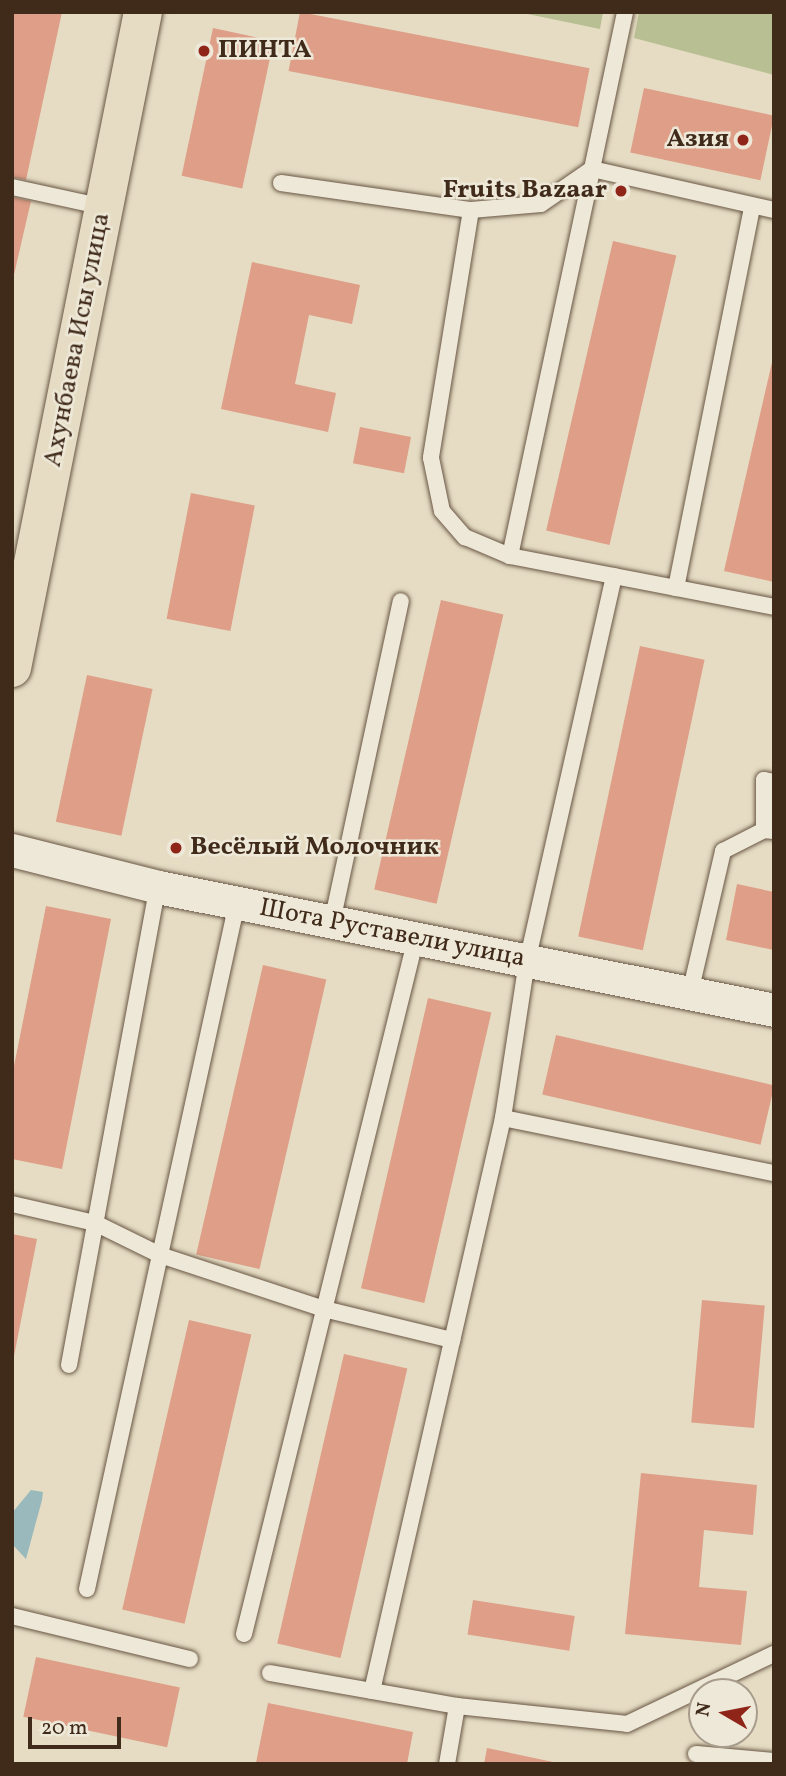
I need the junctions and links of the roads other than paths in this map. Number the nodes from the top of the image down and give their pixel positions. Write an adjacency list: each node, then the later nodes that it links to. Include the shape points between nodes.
1 (143, 12): 6 (main road, Ахунбаева Исы улица)
2 (625, 12): 3 (lane)
3 (592, 169): 7 (lane); 8 (lane, via 541,204); 10 (lane)
4 (281, 183): 8 (lane)
5 (12, 187): 6 (lane)
6 (104, 206): 15 (main road, Ахунбаева Исы улица)
7 (752, 206): 9 (lane); 12 (lane)
8 (471, 210): 10 (lane, via 431,458 442,511 465,537)
9 (774, 210)
10 (509, 556): 11 (lane)
11 (614, 576): 12 (lane); 23 (lane)
12 (676, 588): 14 (lane)
13 (401, 601): 21 (lane)
14 (774, 607)
15 (12, 668)
16 (774, 782): 17 (lane, via 764,780)
17 (769, 831): 24 (lane, via 723,851)
18 (12, 850): 19 (street, Шота Руставели улица)
19 (158, 887): 20 (street, Шота Руставели улица); 29 (lane)
20 (237, 903): 21 (street, Шота Руставели улица); 30 (lane)
21 (332, 922): 22 (street, Шота Руставели улица)
22 (416, 938): 23 (street, Шота Руставели улица); 31 (lane)
23 (527, 961): 24 (street, Шота Руставели улица); 26 (lane)
24 (690, 993): 25 (street, Шота Руставели улица)
25 (774, 1010)
26 (503, 1118): 27 (lane); 32 (lane)
27 (774, 1173)
28 (12, 1204): 29 (lane)
29 (95, 1223): 30 (lane); 33 (lane)
30 (160, 1255): 31 (lane); 34 (lane)
31 (324, 1309): 32 (lane); 36 (lane)
32 (452, 1340): 40 (lane)
33 (69, 1365)
34 (87, 1590)
35 (12, 1616): 38 (lane)
36 (244, 1634)
37 (774, 1654): 41 (lane, via 627,1724)
38 (190, 1659)
39 (270, 1673): 40 (lane)
40 (372, 1691): 41 (lane)
41 (457, 1706): 44 (lane)
42 (696, 1754): 43 (lane)
43 (774, 1761)
44 (447, 1764)

